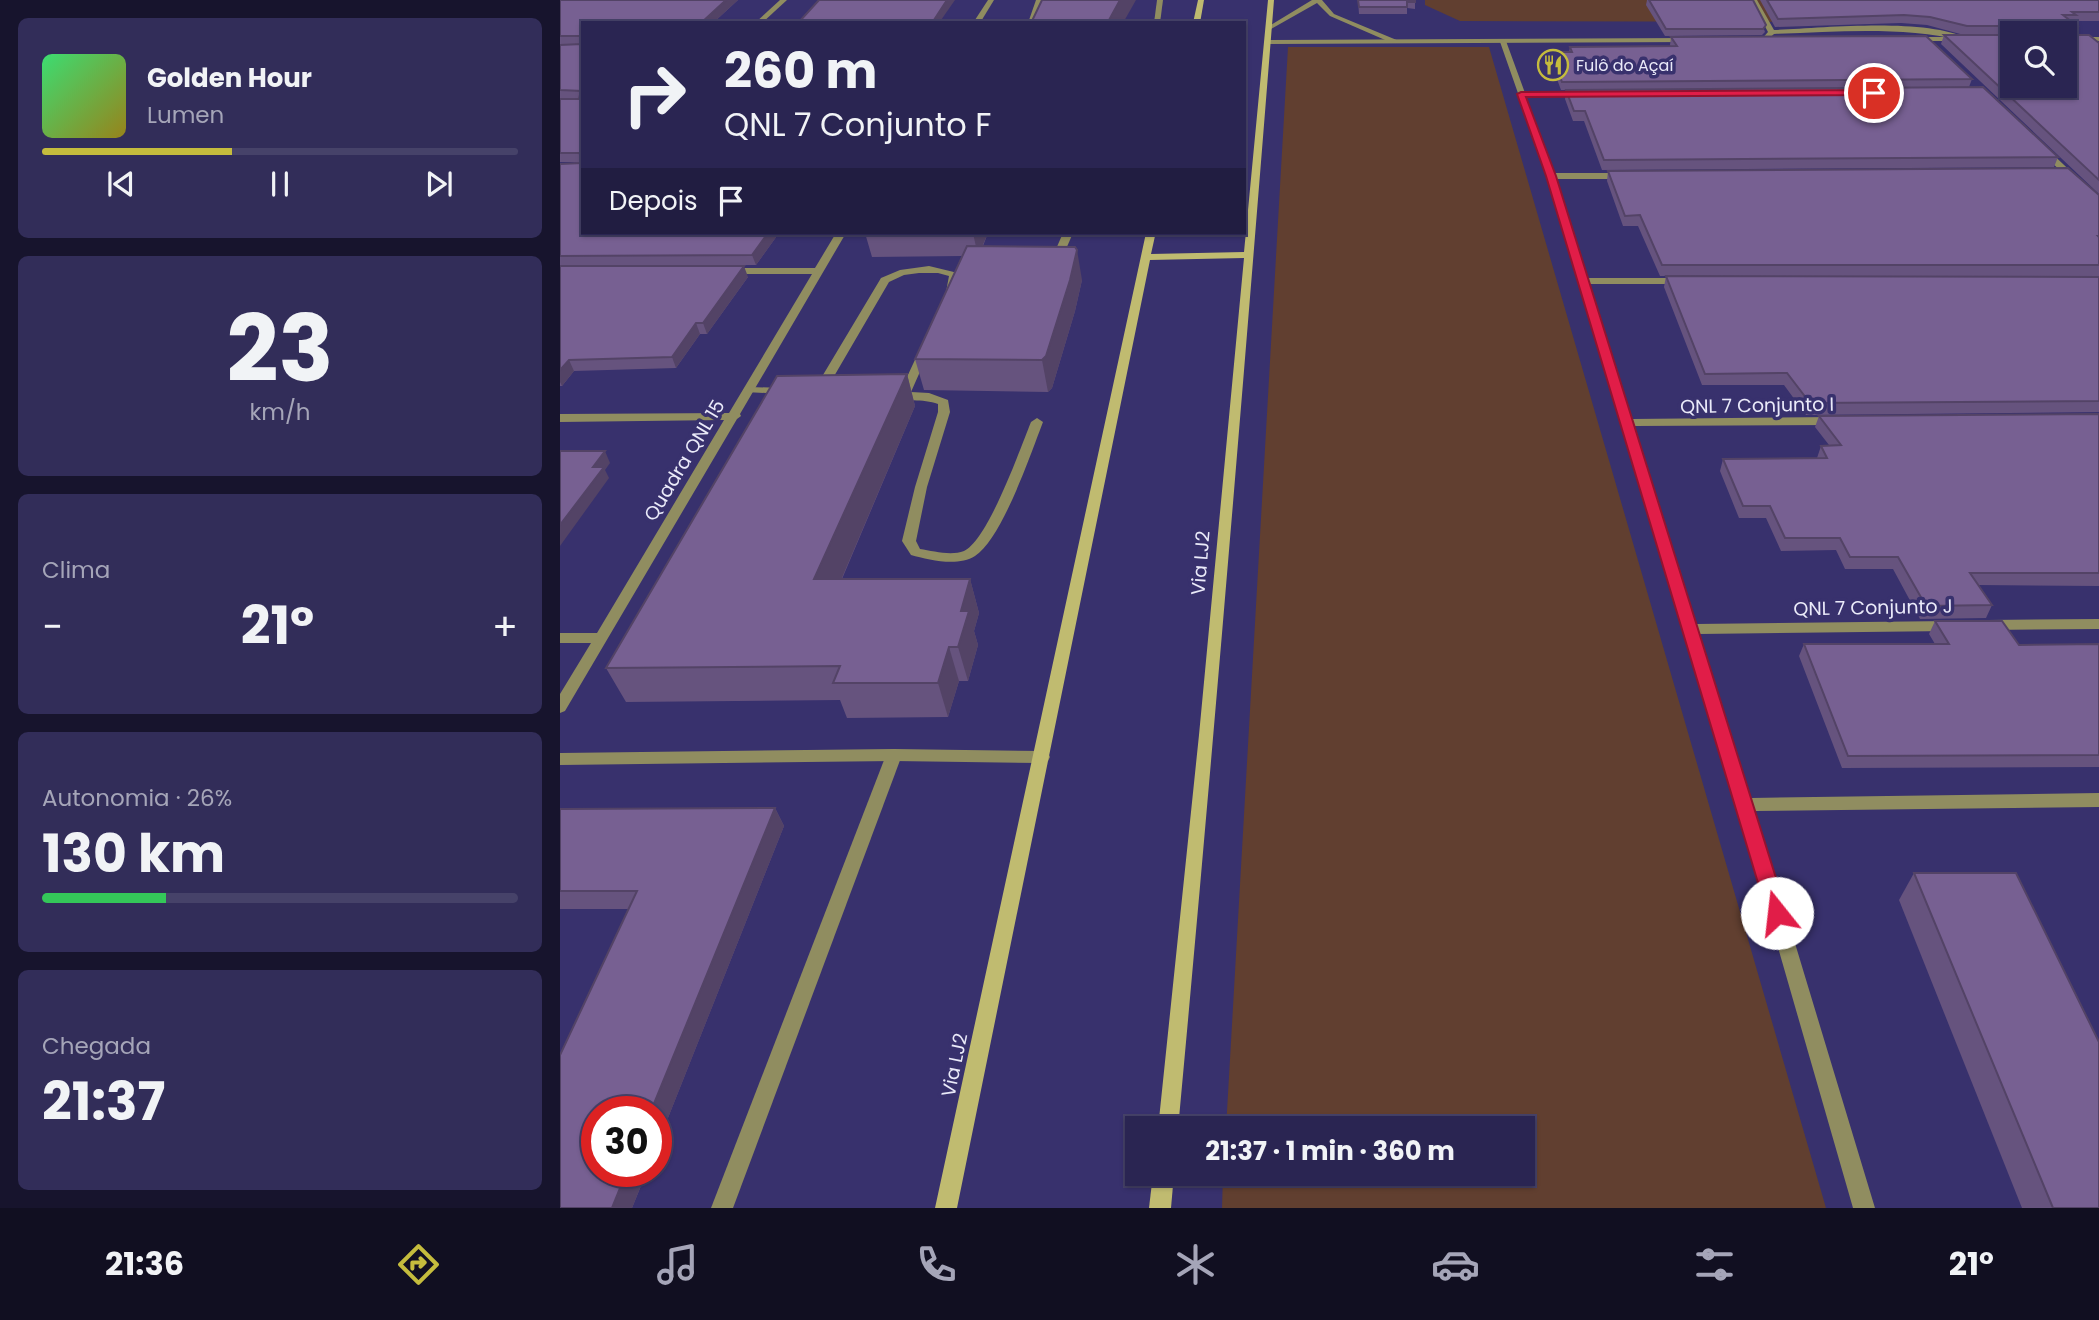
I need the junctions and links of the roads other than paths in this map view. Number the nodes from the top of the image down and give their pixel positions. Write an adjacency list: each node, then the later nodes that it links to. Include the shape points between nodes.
1 (784, 0): 9 (street)
2 (992, 0): 10 (street)
3 (1039, 0): 11 (street)
4 (1160, 0): 12 (street)
5 (1201, 0): 13 (main road)
6 (1271, 0): 15 (main road, Via LJ2)
7 (1318, 0): 15 (street); 26 (street, via 1332,15)
8 (1754, 0): 14 (street)
9 (760, 21)
10 (977, 21)
11 (1032, 21)
12 (1157, 21)
13 (1196, 21)
14 (1772, 32): 17 (street, via 1918,30); 23 (street)
15 (1269, 35): 26 (street); 37 (main road, Via LJ2)
16 (1927, 39): 17 (street); 25 (street); 28 (street)
17 (1964, 39): 18 (street)
18 (1976, 39)
19 (2077, 39): 20 (street)
20 (2099, 39)
21 (1695, 40): 27 (street)
22 (1755, 40): 23 (street)
23 (1765, 40): 24 (street)
24 (1819, 40)
25 (1900, 40)
26 (1395, 41): 27 (street)
27 (1502, 41): 29 (street)
28 (1936, 48)
29 (1521, 94): 30 (street); 34 (street)
30 (1591, 94)
31 (2038, 146): 33 (street)
32 (2052, 173): 33 (street)
33 (2066, 173): 36 (street)
34 (1551, 176): 35 (street); 46 (street)
35 (1635, 176)
36 (2099, 202)
37 (1248, 232): 42 (main road, Via LJ2)
38 (840, 235): 45 (street, Quadra QNL 15)
39 (1067, 235): 41 (street)
40 (1151, 235): 43 (main road, Via LJ2)
41 (1061, 249)
42 (1250, 256): 43 (main road); 68 (main road, Via LJ2)
43 (1148, 257): 64 (main road, Via LJ2)
44 (708, 271): 45 (street)
45 (816, 271): 50 (street, Quadra QNL 15)
46 (1582, 281): 47 (street); 57 (street)
47 (1694, 281)
48 (943, 309): 50 (street, via 954,275 946,271 894,274 885,280 814,392)
49 (932, 334): 52 (street)
50 (749, 390): 53 (street, Quadra QNL 15)
51 (880, 395): 52 (street)
52 (904, 396): 56 (street, via 929,396 944,402 909,541 916,552 936,556 969,554 977,547 1001,509)
53 (735, 416): 54 (street); 61 (street, Quadra QNL 15)
54 (560, 418)
55 (1849, 421): 57 (street, QNL 7 Conjunto I)
56 (1037, 422)
57 (1626, 424): 59 (street)
58 (2099, 624): 59 (street, QNL 7 Conjunto J)
59 (1689, 629): 67 (street)
60 (560, 638): 61 (street)
61 (601, 638): 62 (street, Quadra QNL 15)
62 (560, 707)
63 (894, 755): 64 (street); 65 (street); 70 (street)
64 (1042, 757): 71 (main road, Via LJ2)
65 (560, 759)
66 (2099, 800): 67 (street)
67 (1745, 805): 73 (street)
68 (1169, 1116)
69 (1163, 1186): 72 (main road)
70 (722, 1208)
71 (946, 1208)
72 (1160, 1208)
73 (1864, 1208)

